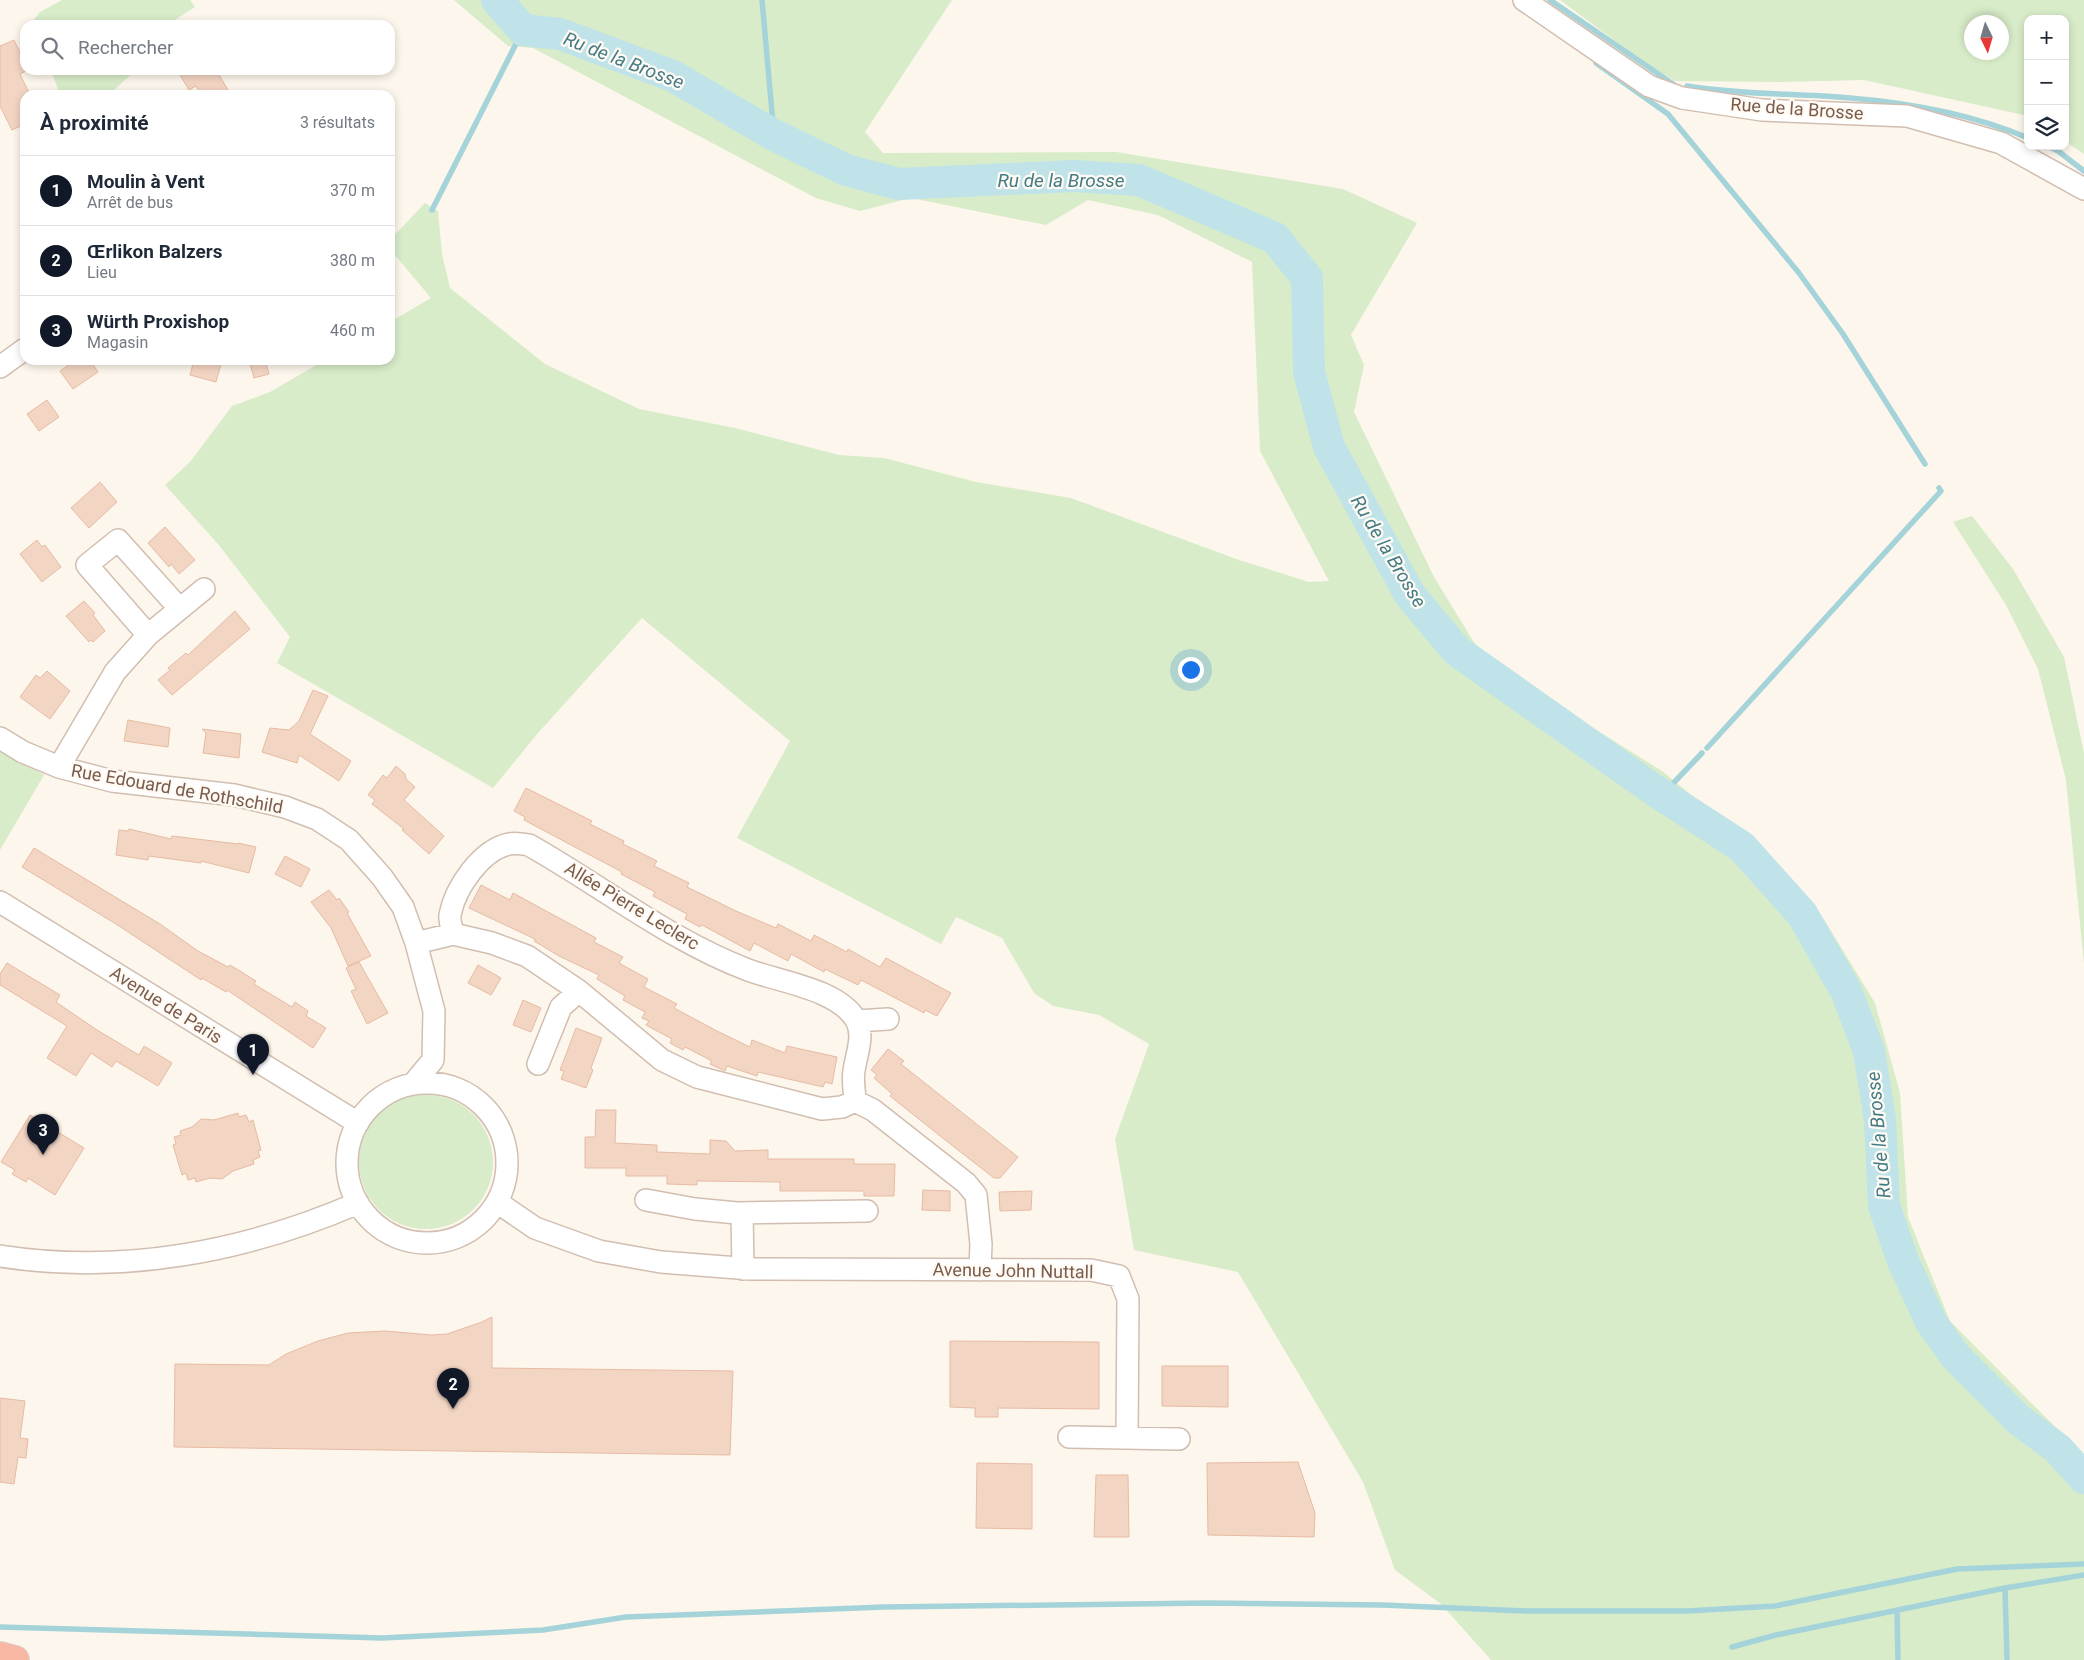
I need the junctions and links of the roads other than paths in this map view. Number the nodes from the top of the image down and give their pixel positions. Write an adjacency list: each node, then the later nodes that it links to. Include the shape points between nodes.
1 (1524, 0): 2 (street, Rue de la Brosse, via 1649,86 1682,98 1762,110 1907,116 2000,143)
2 (2084, 189)
3 (20, 353): 4 (street)
4 (0, 367)
5 (204, 589): 6 (street)
6 (179, 608): 7 (street); 7 (street, via 118,540 87,565)
7 (148, 635): 9 (street, via 115,672)
8 (0, 738): 9 (street, Rue Edouard de Rothschild)
9 (59, 767): 12 (street, Rue Edouard de Rothschild, via 112,781 234,795 285,807 317,819 349,840 382,877 403,907)
10 (0, 902): 19 (street, Avenue de Paris)
11 (453, 934): 12 (street); 13 (street, via 527,956); 15 (street, Allée Pierre Leclerc, via 449,917 478,861 510,844 529,845 694,946 748,970 823,995 847,1007)
12 (416, 943): 17 (street, Rue Edouard de Rothschild, via 434,1011 433,1060)
13 (579, 991): 16 (street, via 561,1007); 18 (street, via 662,1060 697,1077 822,1108)
14 (888, 1019): 15 (street)
15 (857, 1022): 18 (street, via 860,1035 853,1073)
16 (538, 1064)
17 (414, 1084): 19 (street, via 391,1092 372,1105); 21 (street, via 437,1084 462,1091 483,1106 498,1126 506,1151 506,1177)
18 (856, 1101): 27 (street, via 873,1110 966,1183 976,1195)
19 (358, 1123): 22 (street, via 348,1150 348,1177)
20 (646, 1200): 24 (street, via 695,1210)
21 (498, 1202): 22 (street, via 483,1221 463,1235 440,1242 393,1236 373,1222); 26 (street, Avenue John Nuttall, via 535,1228 600,1251 661,1262)
22 (358, 1203): 25 (street, via 283,1233 168,1258 84,1264)
23 (867, 1211): 24 (street)
24 (742, 1213): 26 (street)
25 (0, 1256)
26 (743, 1269): 27 (street, Avenue John Nuttall)
27 (980, 1270): 29 (street, Avenue John Nuttall, via 1091,1270 1119,1276 1128,1299)
28 (1068, 1437): 29 (street)
29 (1127, 1438): 30 (street)
30 (1179, 1439)
31 (0, 1656): 32 (highway)
32 (15, 1660)

